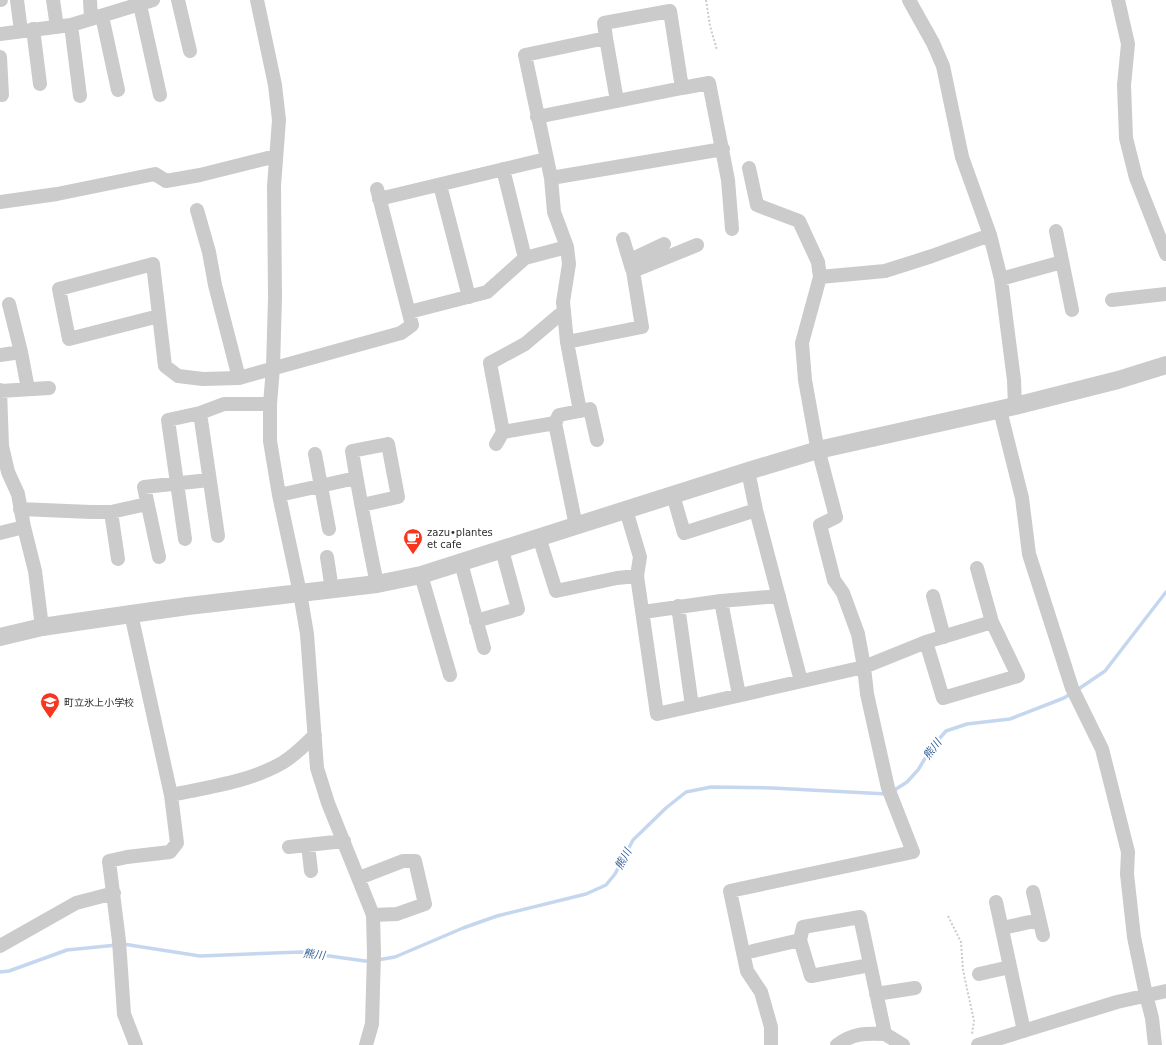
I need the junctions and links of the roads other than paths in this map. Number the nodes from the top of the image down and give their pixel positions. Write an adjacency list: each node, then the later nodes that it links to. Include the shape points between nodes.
1 (17, 0): 11 (street)
2 (53, 0): 10 (street)
3 (90, 0): 9 (street)
4 (178, 0): 14 (street)
5 (258, 0): 25 (street, via 275,85 279,120)
6 (909, 0): 35 (street, via 933,42 943,66 962,157)
7 (1118, 0): 40 (street, via 1128,44 1124,85 1126,138 1136,178)
8 (138, 3): 9 (street); 20 (street)
9 (97, 17): 10 (street); 18 (street)
10 (64, 26): 11 (street); 21 (street)
11 (27, 30): 12 (street); 16 (street)
12 (0, 34)
13 (606, 38): 17 (street, via 604,23 670,10); 22 (street); 23 (street, via 525,55)
14 (190, 51)
15 (0, 57): 19 (street)
16 (40, 84)
17 (682, 88): 22 (street); 24 (street, via 709,83)
18 (118, 90)
19 (2, 95)
20 (160, 95)
21 (80, 96)
22 (617, 101): 23 (street)
23 (538, 117): 26 (street)
24 (723, 149): 29 (street); 33 (street)
25 (276, 156): 31 (street, via 166,181 155,174 57,194); 58 (street)
26 (546, 159): 28 (street); 29 (street)
27 (749, 168): 44 (street, via 757,206 799,221 818,262)
28 (503, 169): 30 (street); 41 (street)
29 (551, 178): 39 (street, via 554,212)
30 (440, 184): 47 (street); 52 (street, via 378,194)
31 (0, 202)
32 (197, 210): 59 (street)
33 (732, 229)
34 (1056, 231): 42 (street)
35 (990, 235): 44 (street, via 885,270); 45 (street)
36 (623, 239): 43 (street)
37 (664, 244): 43 (street)
38 (697, 245): 43 (street)
39 (567, 247): 41 (street); 51 (street, via 570,264)
40 (1166, 254)
41 (525, 258): 47 (street, via 487,292)
42 (1062, 262): 45 (street); 50 (street)
43 (631, 266): 54 (street, via 642,327)
44 (820, 278): 70 (street, via 802,343 805,380)
45 (1002, 279): 64 (street, via 1014,380)
46 (1166, 294): 48 (street)
47 (469, 296): 52 (street)
48 (1112, 300)
49 (9, 304): 55 (street)
50 (1072, 310)
51 (564, 311): 54 (street); 67 (street, via 525,344 490,363 500,438)
52 (409, 312): 58 (street, via 412,325 401,333)
53 (159, 316): 53 (street, via 70,339 59,289 153,264); 59 (street, via 165,366 178,376 203,379)
54 (567, 342): 65 (street)
55 (21, 352): 56 (street); 61 (street)
56 (0, 355)
57 (1166, 365): 64 (street)
58 (273, 368): 59 (street); 63 (street)
59 (239, 378)
60 (49, 388): 61 (street)
61 (28, 390): 62 (street)
62 (0, 391): 68 (street)
63 (270, 404): 66 (street, via 224,404); 77 (street, via 270,441)
64 (1007, 408): 70 (street); 144 (street, via 1029,554 1074,692 1102,749 1128,852 1127,874 1134,937)
65 (580, 411): 67 (street, via 559,415); 69 (street, via 590,409)
66 (200, 413): 74 (street); 75 (street, via 168,420)
67 (555, 423): 85 (street)
68 (1, 424): 81 (street, via 2,446 8,472 18,494)
69 (597, 440)
70 (818, 450): 72 (street); 116 (street, via 836,517 820,526 834,580 843,593 858,634)
71 (315, 454): 76 (street)
72 (748, 471): 78 (street); 83 (street)
73 (356, 478): 76 (street); 80 (street); 80 (street, via 352,451 388,444 398,497)
74 (209, 480): 75 (street); 89 (street)
75 (177, 483): 79 (street, via 144,487); 91 (street)
76 (320, 486): 77 (street); 87 (street)
77 (279, 494): 102 (street)
78 (673, 495): 82 (street); 83 (street, via 684,533)
79 (147, 504): 84 (street); 94 (street)
80 (362, 506): 100 (street)
81 (20, 509): 84 (street); 86 (street)
82 (626, 510): 85 (street); 99 (street, via 640,557)
83 (756, 510): 103 (street)
84 (111, 512): 95 (street)
85 (576, 526): 90 (street)
86 (24, 527): 88 (street); 111 (street, via 35,571)
87 (329, 529)
88 (0, 533)
89 (218, 536)
90 (539, 538): 92 (street); 99 (street, via 556,592)
91 (186, 539)
92 (502, 550): 96 (street); 109 (street, via 518,609)
93 (327, 557): 101 (street)
94 (158, 558)
95 (118, 559)
96 (461, 563): 98 (street); 109 (street)
97 (976, 568): 110 (street)
98 (421, 575): 100 (street); 117 (street)
99 (637, 576): 107 (street)
100 (376, 584): 101 (street)
101 (332, 590): 102 (street)
102 (300, 593): 108 (street); 121 (street, via 307,634)
103 (779, 596): 105 (street); 118 (street)
104 (933, 596): 113 (street)
105 (721, 600): 106 (street); 119 (street)
106 (678, 606): 107 (street); 120 (street)
107 (642, 612): 120 (street, via 657,714)
108 (131, 614): 111 (street); 122 (street)
109 (476, 621): 115 (street)
110 (992, 622): 113 (street); 114 (street, via 1018,676 943,698)
111 (42, 627): 112 (street)
112 (0, 637)
113 (944, 637): 114 (street)
114 (926, 642): 116 (street)
115 (484, 648)
116 (864, 668): 118 (street); 150 (street, via 867,694 889,792 913,852 730,891 747,971 760,992 771,1027)
117 (450, 675)
118 (801, 681): 119 (street)
119 (739, 695): 120 (street)
120 (692, 706)
121 (315, 735): 122 (street, via 283,763 265,771 244,779); 123 (street, via 317,768)
122 (171, 795): 129 (street, via 177,843 170,852 109,861)
123 (344, 841): 124 (street); 127 (street)
124 (308, 845): 125 (street); 126 (street)
125 (289, 847)
126 (311, 871)
127 (359, 878): 131 (street); 131 (street, via 403,861 415,861 425,904 397,914)
128 (1033, 892): 132 (street)
129 (114, 893): 136 (street, via 76,903); 148 (street, via 124,1014)
130 (996, 902): 133 (street)
131 (373, 915): 149 (street, via 372,1024)
132 (1039, 920): 133 (street); 134 (street)
133 (1002, 928): 139 (street)
134 (1043, 935)
135 (800, 940): 137 (street); 138 (street, via 811,976); 138 (street, via 803,927 860,917)
136 (0, 946)
137 (753, 951)
138 (870, 965): 143 (street)
139 (1010, 966): 140 (street); 146 (street)
140 (979, 974)
141 (915, 988): 143 (street)
142 (1166, 991): 144 (street)
143 (876, 994): 145 (street)
144 (1146, 995): 146 (street, via 1117,1002); 153 (street)
145 (885, 1034): 151 (street, via 864,1033 846,1038); 152 (street)
146 (1018, 1036): 147 (street)
147 (975, 1042)
148 (136, 1045)
149 (366, 1045)
150 (771, 1045)
151 (837, 1045)
152 (903, 1045)
153 (1155, 1045)

